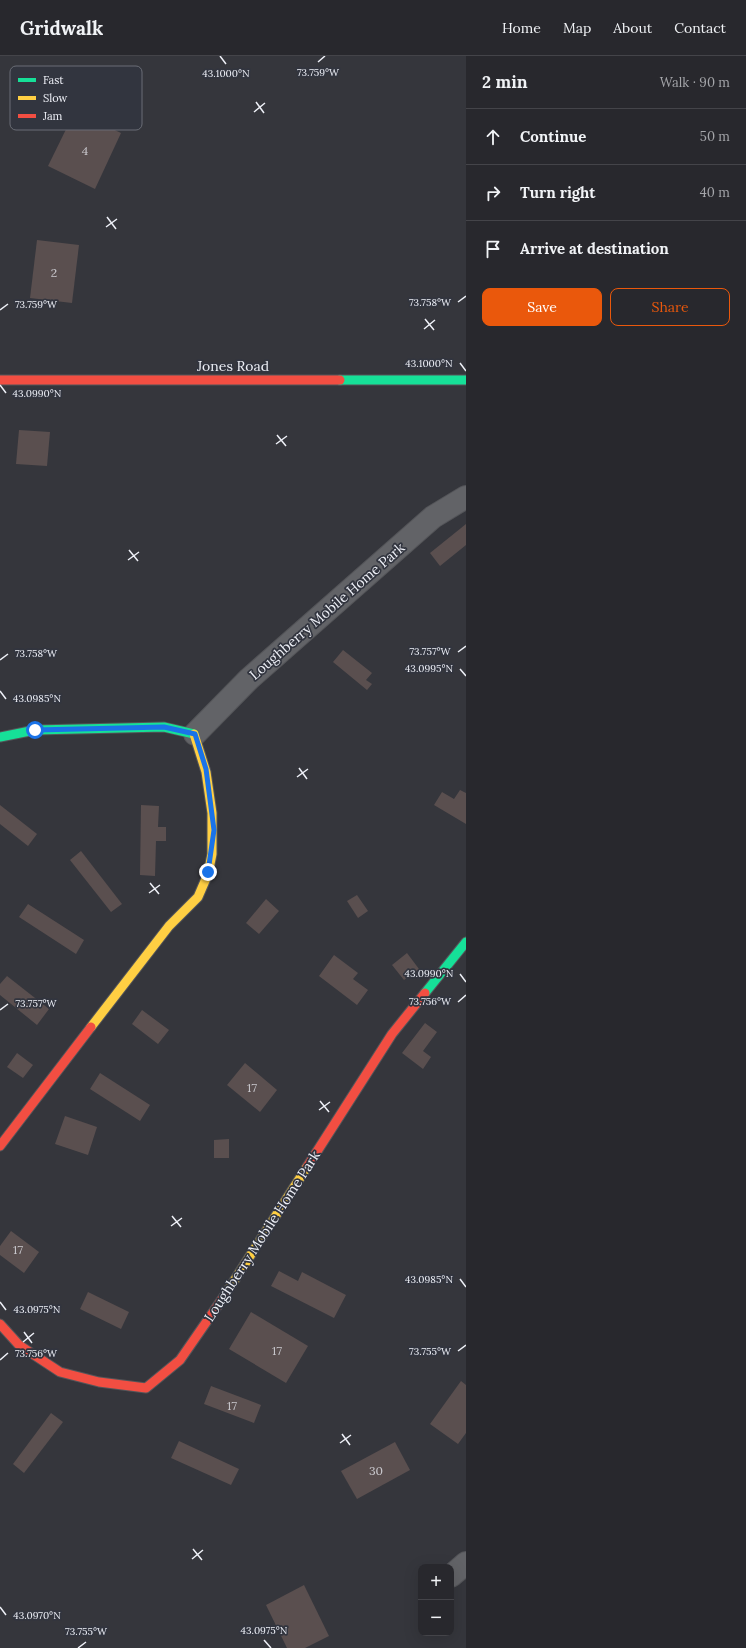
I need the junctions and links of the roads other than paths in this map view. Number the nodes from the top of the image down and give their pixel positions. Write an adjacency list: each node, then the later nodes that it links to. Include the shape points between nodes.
1 (0, 380): 2 (street, Jones Road)
2 (466, 380)
3 (466, 497): 4 (street, Loughberry Mobile Home Park, via 433,517 249,679)
4 (195, 734): 5 (street, via 164,727 35,730); 7 (street, via 206,769 214,830 208,872 200,894 169,926)
5 (0, 737)
6 (466, 942): 8 (street, Loughberry Mobile Home Park, via 392,1034 229,1289 180,1360 146,1388 99,1382 60,1372 19,1345)
7 (0, 1146)
8 (0, 1324)
9 (466, 1563): 10 (street)
10 (454, 1573)

